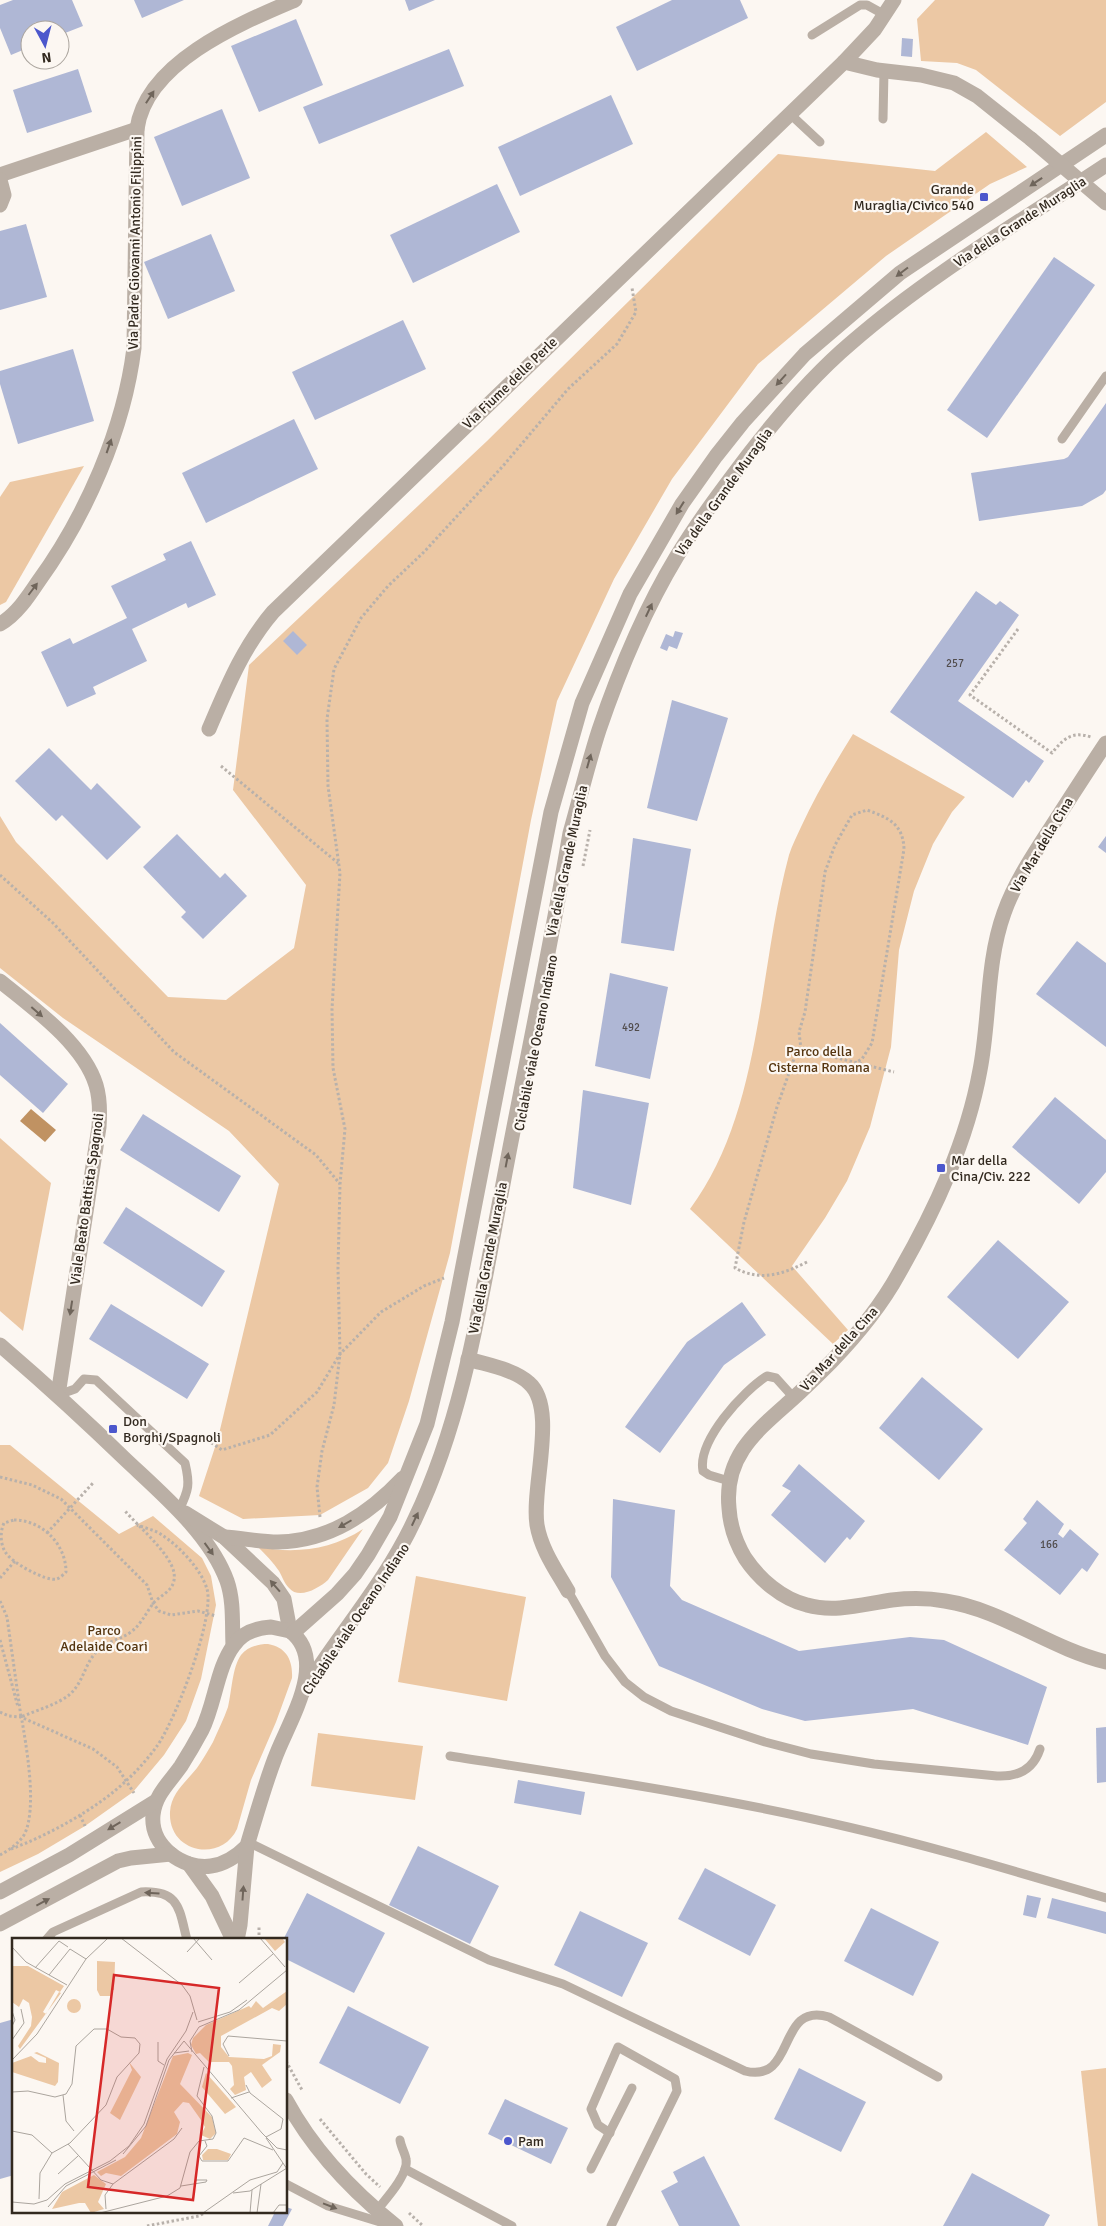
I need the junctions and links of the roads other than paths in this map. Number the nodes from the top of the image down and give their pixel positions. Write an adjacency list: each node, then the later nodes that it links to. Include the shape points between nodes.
1 (295, 0): 9 (street, Via Padre Giovanni Antonio Filippini, one-way to 1, via 149,98 180,62 229,31)
2 (894, 0): 3 (street, Via Fiume delle Perle)
3 (885, 15): 4 (lane, via 867,5 860,5); 5 (street, Via Fiume delle Perle)
4 (812, 35)
5 (844, 62): 6 (street); 7 (street, Via Fiume delle Perle)
6 (884, 71): 8 (lane); 15 (street, bridge, via 929,77 961,86)
7 (790, 114): 11 (lane); 20 (street, Via Fiume delle Perle, via 273,612 241,657)
8 (883, 119)
9 (137, 129): 13 (street); 19 (street, Via Padre Giovanni Antonio Filippini, one-way to 9, via 30,594 62,546 100,470 123,402 134,339)
10 (1106, 135): 27 (street, Via della Grande Muraglia, one-way to 27, via 900,273 805,354 716,456 654,550 617,619 594,672 558,785 435,1396)
11 (820, 142)
12 (1106, 165): 24 (street, Via della Grande Muraglia, one-way to 12, via 570,833 611,698 669,570 757,443 836,355 926,283)
13 (0, 176)
14 (0, 180): 16 (street, via 4,195)
15 (1106, 202)
16 (0, 205)
17 (1106, 376): 18 (lane)
18 (1062, 439)
19 (0, 624)
20 (209, 729)
21 (1105, 744): 26 (street, Via Mar della Cina, via 1032,857 1004,913 993,963 984,1049 974,1101 933,1209 900,1273 873,1314)
22 (0, 981): 25 (street, Viale Beato Battista Spagnoli, one-way to 25, via 48,1021 74,1049 91,1072 98,1097 99,1127)
23 (0, 1345): 25 (street)
24 (468, 1359): 31 (street, via 518,1376 529,1383 539,1398 543,1424 536,1488 537,1524 546,1551); 35 (street, Via della Grande Muraglia, one-way to 24, via 374,1590 415,1521 451,1427)
25 (58, 1395): 29 (street); 29 (lane, via 75,1389 84,1379 96,1380 185,1463 188,1492)
26 (794, 1398): 28 (street, Via Mar della Cina, via 747,1442); 28 (lane, via 776,1378 767,1376 726,1416 709,1444 702,1466 709,1475)
27 (410, 1471): 30 (street, one-way to 30, via 370,1509 321,1535 277,1542); 32 (street, Via della Grande Muraglia, via 390,1517 355,1574 337,1594)
28 (729, 1482): 34 (street, Via Mar della Cina, via 730,1517 742,1553 757,1573 791,1599 825,1608 904,1599 948,1601 990,1613 1061,1648)
29 (179, 1510): 30 (street); 33 (street, one-way to 33, via 221,1568 230,1593)
30 (224, 1537): 32 (street, one-way to 30, via 286,1605 279,1590)
31 (568, 1591): 36 (lane, via 605,1656 625,1682 650,1701 684,1716 765,1742 832,1758 997,1776 1022,1773 1034,1763)
32 (291, 1632): 33 (street, via 265,1628 248,1634); 35 (street, via 302,1645 306,1658)
33 (233, 1645): 38 (street, via 203,1728)
34 (1106, 1662)
35 (303, 1692): 39 (street, via 275,1756)
36 (1040, 1749)
37 (450, 1756): 43 (lane, via 682,1792 836,1824 951,1852)
38 (156, 1801): 40 (street, via 154,1827 158,1840); 42 (street, one-way to 42, via 69,1855)
39 (248, 1844): 41 (street, via 236,1856 220,1864); 48 (street, one-way to 39); 49 (lane, via 489,1960 563,1984 745,2071 764,2072 774,2066 797,2023 817,2015 829,2018)
40 (170, 1854): 41 (street); 44 (street, one-way to 40, via 118,1861)
41 (189, 1864): 47 (street, via 212,1896)
42 (0, 1892)
43 (1106, 1898)
44 (0, 1924)
45 (48, 1938): 46 (lane, one-way to 45, via 178,1904 171,1896 154,1892 141,1892 53,1932)
46 (186, 1938)
47 (232, 1938)
48 (237, 1938)
49 (938, 2077)
50 (632, 2088): 52 (lane)
51 (288, 2103): 57 (street, via 329,2163)
52 (610, 2133): 55 (lane); 60 (lane, via 598,2125 591,2109 618,2048 674,2079 677,2091)
53 (400, 2140): 54 (lane)
54 (406, 2169): 57 (lane); 59 (lane)
55 (591, 2169)
56 (288, 2185): 58 (lane, one-way to 58, via 328,2206)
57 (377, 2210): 58 (street)
58 (395, 2226)
59 (511, 2226)
60 (611, 2226)

